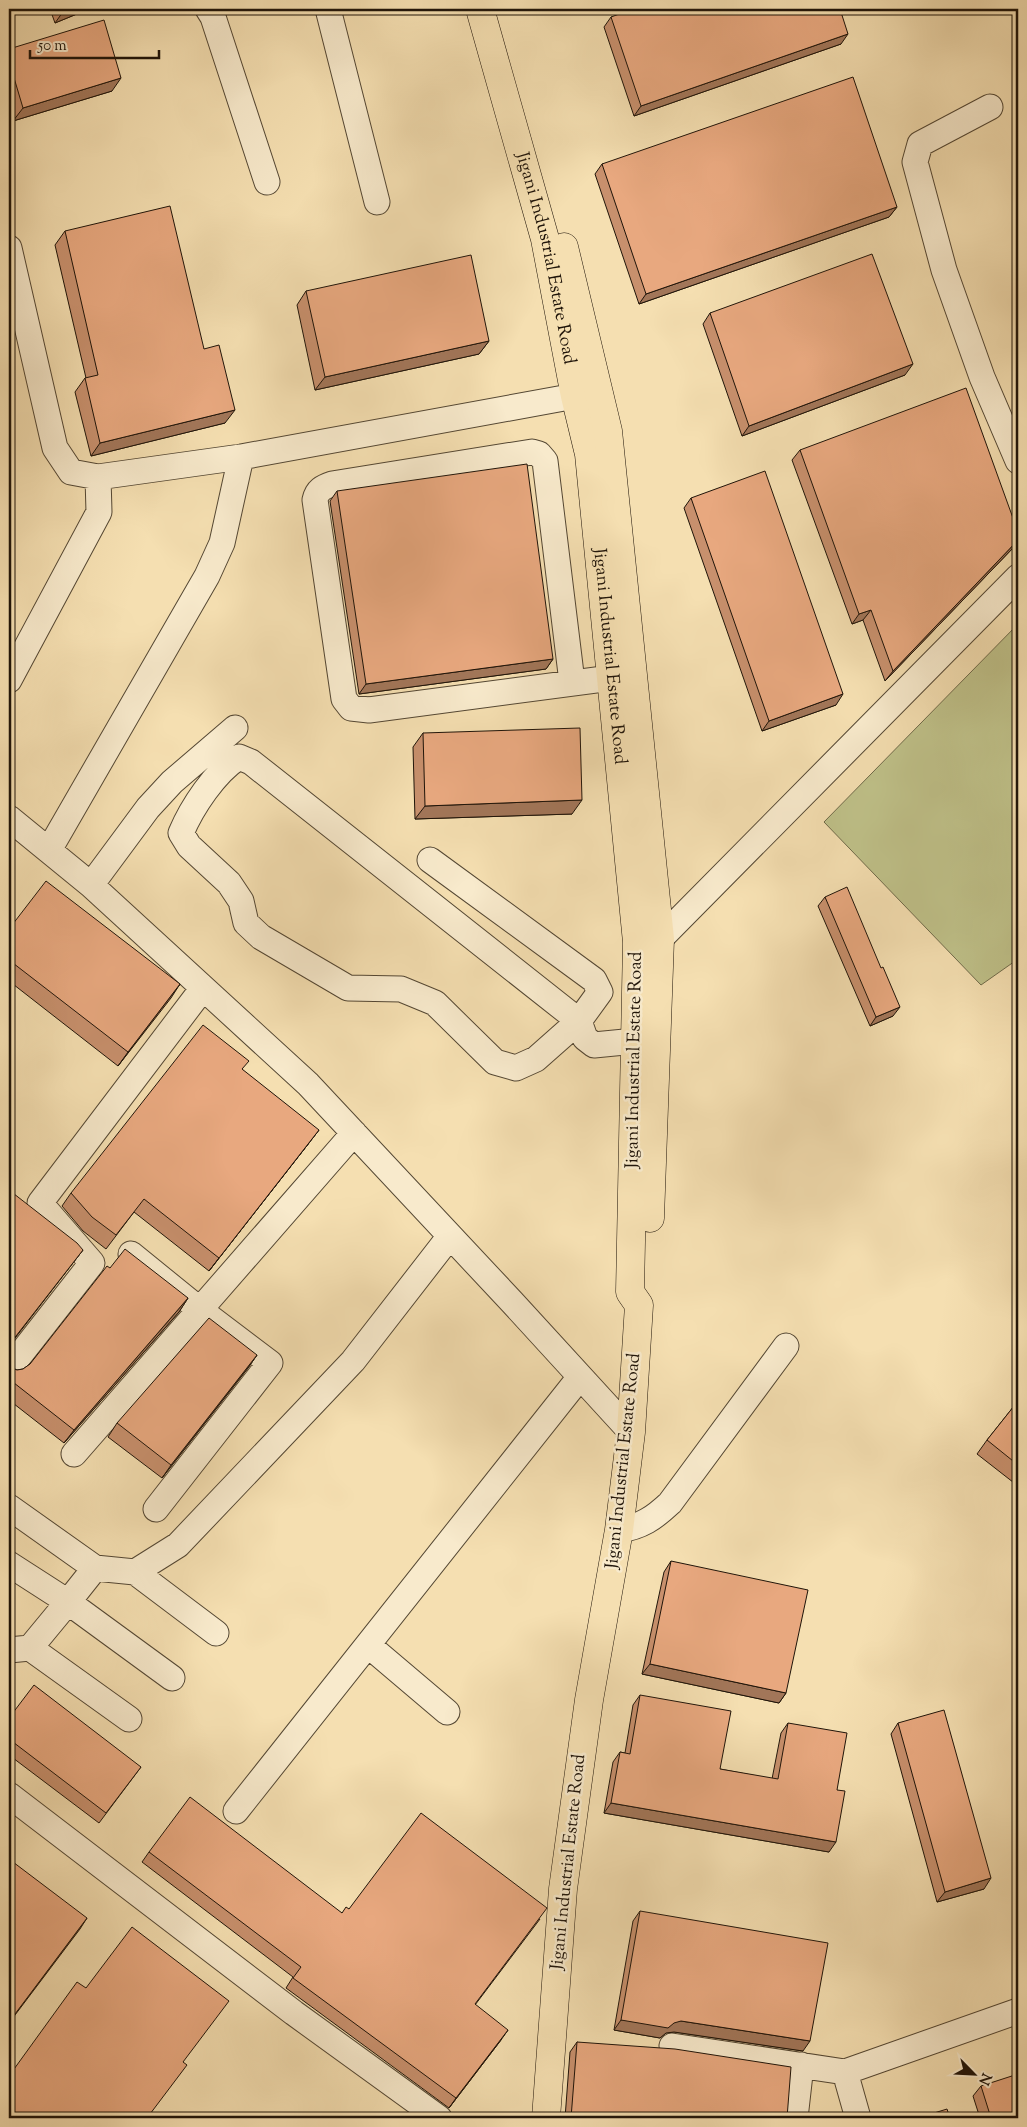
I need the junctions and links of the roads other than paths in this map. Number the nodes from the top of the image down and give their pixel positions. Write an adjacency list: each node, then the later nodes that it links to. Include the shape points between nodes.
1 (208, 9): 6 (street)
2 (328, 9): 7 (street)
3 (480, 9): 9 (main road, Jigani Industrial Estate Road, via 545,239)
4 (499, 9): 22 (main road, Jigani Industrial Estate Road, via 561,231 608,431)
5 (990, 107): 11 (street, via 920,144 915,162 944,270 982,377)
6 (267, 182)
7 (377, 202)
8 (9, 248): 12 (street, via 55,448 71,472)
9 (575, 396): 10 (street); 14 (main road, Jigani Industrial Estate Road, via 588,454)
10 (241, 457): 12 (street); 19 (street, via 222,543 207,576)
11 (1018, 461)
12 (98, 477): 15 (street, via 99,512)
13 (1018, 577): 22 (street)
14 (611, 678): 16 (street); 22 (main road, Jigani Industrial Estate Road)
15 (9, 680)
16 (572, 682): 16 (street, via 369,710 351,708 344,699 316,494 332,484 532,452 539,454 545,461)
17 (234, 728): 21 (street, via 172,782 148,808)
18 (9, 818): 19 (street)
19 (49, 850): 21 (street)
20 (430, 860): 24 (street, via 594,980 600,992)
21 (91, 885): 23 (street)
22 (649, 941): 25 (main road, Jigani Industrial Estate Road); 29 (main road, Jigani Industrial Estate Road, via 649,1258 646,1293)
23 (203, 988): 26 (street, via 308,1084); 32 (street, via 40,1203 92,1263)
24 (579, 1021): 24 (street, via 536,1059 516,1068 495,1062 435,1003 401,989 348,988 261,937 246,923 241,901 229,883 189,846 181,833 189,814 227,765 239,757 251,762); 25 (street, via 585,1038 594,1045)
25 (634, 1041): 29 (main road, Jigani Industrial Estate Road, via 630,1292)
26 (354, 1133): 27 (street); 30 (street)
27 (450, 1236): 33 (street); 41 (street, via 353,1361 178,1545)
28 (132, 1254): 30 (street)
29 (640, 1305): 34 (main road, Jigani Industrial Estate Road)
30 (200, 1310): 35 (street); 37 (street, via 270,1364)
31 (786, 1346): 38 (street, via 670,1504 652,1520)
32 (9, 1369)
33 (580, 1377): 34 (street); 44 (street)
34 (631, 1432): 38 (main road, Jigani Industrial Estate Road)
35 (74, 1454)
36 (9, 1507): 40 (street)
37 (156, 1509)
38 (619, 1530): 56 (main road, Jigani Industrial Estate Road, via 588,1700 563,1889)
39 (9, 1564): 42 (street)
40 (95, 1568): 41 (street); 42 (street)
41 (135, 1572): 43 (street)
42 (68, 1602): 45 (street); 46 (street)
43 (216, 1632)
44 (368, 1645): 47 (street); 50 (street)
45 (20, 1649): 48 (street)
46 (172, 1678)
47 (447, 1712)
48 (129, 1719)
49 (9, 1794): 55 (street, via 294,2013)
50 (236, 1811)
51 (1018, 2011): 54 (street)
52 (672, 2046): 53 (street)
53 (801, 2066): 54 (street); 57 (street)
54 (853, 2068): 58 (street)
55 (439, 2118)
56 (546, 2118)
57 (795, 2118)
58 (858, 2118)

